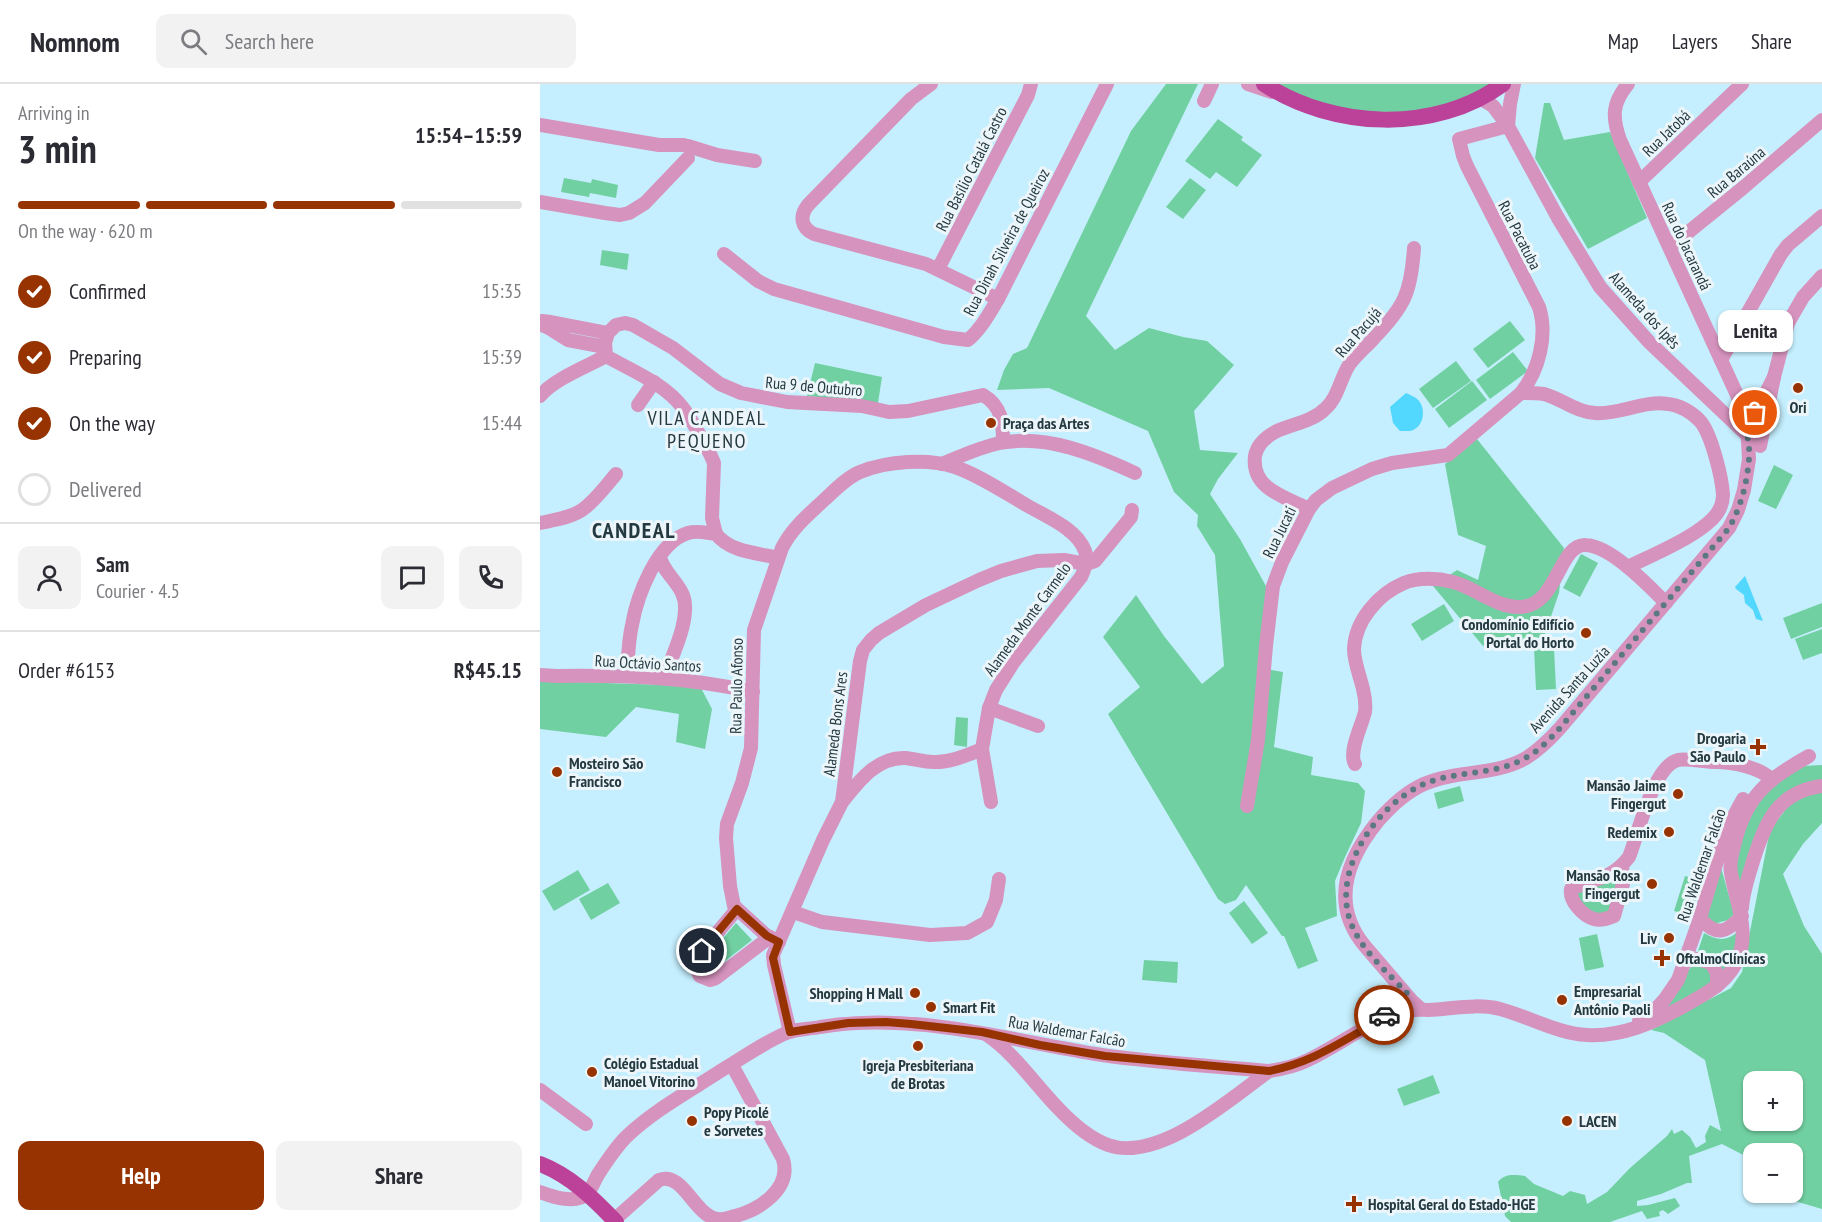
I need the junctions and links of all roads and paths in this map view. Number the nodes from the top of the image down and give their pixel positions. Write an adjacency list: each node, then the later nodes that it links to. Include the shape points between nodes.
1 (931, 84): 25 (street, via 911,99 802,215 805,227 814,234)
2 (1031, 84): 25 (street, Rua Basílio Catalá Castro)
3 (1107, 84): 27 (street, Rua Dinah Silveira de Queiroz)
4 (1212, 84): 13 (street)
5 (1248, 84): 11 (street)
6 (1264, 84): 11 (main road)
7 (1503, 84): 12 (main road)
8 (1514, 84): 16 (street)
9 (1628, 84): 19 (street, Rua do Jacarandá, via 1614,112)
10 (1742, 84): 19 (street, Rua Jatobá)
11 (1288, 98): 12 (main road, via 1348,116 1392,120 1437,114)
12 (1480, 98): 16 (street, Alameda dos Ipês, via 1493,106)
13 (1204, 101)
14 (1822, 120): 22 (street, Rua Baraúna)
15 (540, 125): 17 (street)
16 (1508, 126): 32 (street, Rua Pacatuba, via 1459,140 1467,166 1539,307 1543,333); 38 (street, Alameda dos Ipês, via 1600,287 1650,343)
17 (684, 152): 18 (street); 20 (street, via 666,182 629,213 620,215)
18 (755, 161)
19 (1639, 182): 22 (street, Rua do Jacarandá)
20 (540, 202)
21 (1822, 216): 31 (street, via 1781,254)
22 (1670, 247): 31 (street, Rua do Jacarandá)
23 (1414, 248): 43 (street, Rua Pacujá, via 1412,276 1400,306 1350,364 1331,404 1316,416 1274,433 1256,451 1259,480)
24 (724, 254): 27 (street, Rua Dinah Silveira de Queiroz, via 774,289 958,340 968,340 976,334)
25 (938, 269): 27 (street)
26 (1822, 276): 38 (street, Avenida Santa Luzia, via 1803,297 1788,323)
27 (998, 299)
28 (540, 323): 29 (street); 30 (street, via 568,340)
29 (608, 333): 30 (street); 39 (street, Rua 9 de Outubro, via 616,325 626,323 641,328 683,354 720,384 773,401 898,412 983,395 1002,417)
30 (605, 352): 33 (street); 36 (street)
31 (1721, 360): 38 (street, Rua do Jacarandá)
32 (1533, 375): 34 (street, Rua Pacatuba); 35 (street)
33 (654, 382): 37 (street); 46 (street, via 684,408 711,456)
34 (1521, 393): 35 (street); 43 (street, Rua Jucati, via 1448,455 1372,469 1332,488)
35 (1547, 395): 50 (street, via 1572,408 1596,413 1667,404 1694,414 1705,428 1723,495 1718,513 1688,536)
36 (540, 396)
37 (638, 405)
38 (1756, 425): 51 (street, Avenida Santa Luzia, via 1744,490 1729,528)
39 (1003, 442): 40 (street, Rua Paulo Afonso); 41 (street, Rua Paulo Afonso, via 1063,445)
40 (942, 464): 48 (street, Rua Paulo Afonso, via 901,463 860,472 837,487 802,520); 49 (street, Rua Paulo Afonso, via 979,478 1057,523 1085,549)
41 (1135, 473)
42 (616, 474): 45 (street, via 581,510)
43 (1309, 509): 65 (street, Rua Jucati, via 1273,586 1258,740)
44 (1132, 510): 49 (street, Alameda Monte Carmelo, via 1131,517 1095,561)
45 (540, 523)
46 (716, 534): 47 (street, via 686,533); 48 (street, via 735,548)
47 (660, 557): 53 (street, via 641,593 632,626); 54 (street, via 686,604)
48 (778, 558): 55 (street, Rua Paulo Afonso, via 757,618)
49 (1086, 564): 56 (street, Alameda Monte Carmelo, via 1081,577 1003,677); 63 (street, Alameda Bons Ares, via 1037,561 1001,571 926,605 871,640 860,661)
50 (1628, 567): 51 (street); 60 (street, via 1602,550 1577,546 1548,592 1531,605 1521,607 1495,602 1444,580 1405,582 1383,596 1364,616 1355,639 1366,704 1352,754)
51 (1666, 603): 75 (street, Avenida Santa Luzia, via 1537,750 1499,768 1439,779 1410,791 1364,841 1346,880 1349,919 1357,937)
52 (540, 675): 53 (street, Rua Octávio Santos)
53 (627, 676): 54 (street, Rua Octávio Santos)
54 (664, 678): 55 (street, Rua Octávio Santos)
55 (753, 692): 68 (street, Rua Paulo Afonso, via 751,748 727,824 730,886)
56 (989, 708): 57 (street); 58 (street, Alameda Monte Carmelo)
57 (1038, 726)
58 (982, 750): 63 (street, via 946,761 891,759 865,776); 64 (street, Alameda Monte Carmelo)
59 (1816, 756): 61 (street, Rua Waldemar Falcão)
60 (1355, 764)
61 (1764, 780): 66 (street, via 1735,765 1677,760 1651,794 1629,857); 70 (street, Rua Waldemar Falcão, via 1744,814 1730,865); 71 (street, Rua Waldemar Falcão, via 1743,799 1730,823)
62 (1822, 786): 70 (street, via 1791,797 1768,820 1745,888)
63 (842, 802): 69 (street, Alameda Bons Ares)
64 (991, 802)
65 (1247, 806)
66 (1622, 865): 66 (street, via 1605,877 1571,889 1570,894 1585,914 1595,920 1614,916 1623,884)
67 (999, 879): 69 (street, via 987,922 955,935 822,922)
68 (737, 909): 72 (street); 72 (street, via 696,957 694,964 700,976 716,978)
69 (793, 912): 72 (street, Alameda Bons Ares)
70 (1742, 916): 71 (street, via 1721,931); 74 (street, Rua Waldemar Falcão, via 1739,957)
71 (1700, 918): 73 (street, Rua Waldemar Falcão)
72 (775, 940): 80 (street, Alameda Bons Ares, via 773,958)
73 (1684, 962): 74 (street, via 1697,959 1711,963 1717,973); 79 (street, Rua Waldemar Falcão, via 1672,989 1656,1009)
74 (1717, 986): 79 (street, Rua Waldemar Falcão, via 1653,1022)
75 (1407, 993): 76 (street, Rua Waldemar Falcão, via 1425,1005); 77 (street); 78 (street, Rua Waldemar Falcão)
76 (1442, 1007): 77 (street, Rua Waldemar Falcão); 79 (street, Rua Waldemar Falcão, via 1499,1009 1575,1034)
77 (1421, 1009): 78 (street, Rua Waldemar Falcão)
78 (1375, 1023): 83 (street, Rua Waldemar Falcão, via 1306,1061)
79 (1620, 1031)
80 (790, 1032): 81 (street, Rua Waldemar Falcão, via 886,1022); 82 (street, Rua Waldemar Falcão)
81 (982, 1032): 83 (street, Rua Waldemar Falcão, via 1105,1056); 83 (street, via 1005,1050 1071,1121 1101,1141 1119,1147 1151,1144 1172,1136)
82 (732, 1065): 87 (street, Rua Waldemar Falcão, via 664,1107 625,1138); 89 (street, via 783,1159 784,1172 771,1198 757,1209 715,1218 706,1215 675,1181 664,1178)
83 (1269, 1071)
84 (540, 1090): 85 (street)
85 (586, 1124)
86 (540, 1164): 87 (main road)
87 (587, 1193): 88 (street, via 572,1199); 89 (main road)
88 (540, 1197)
89 (615, 1221)

